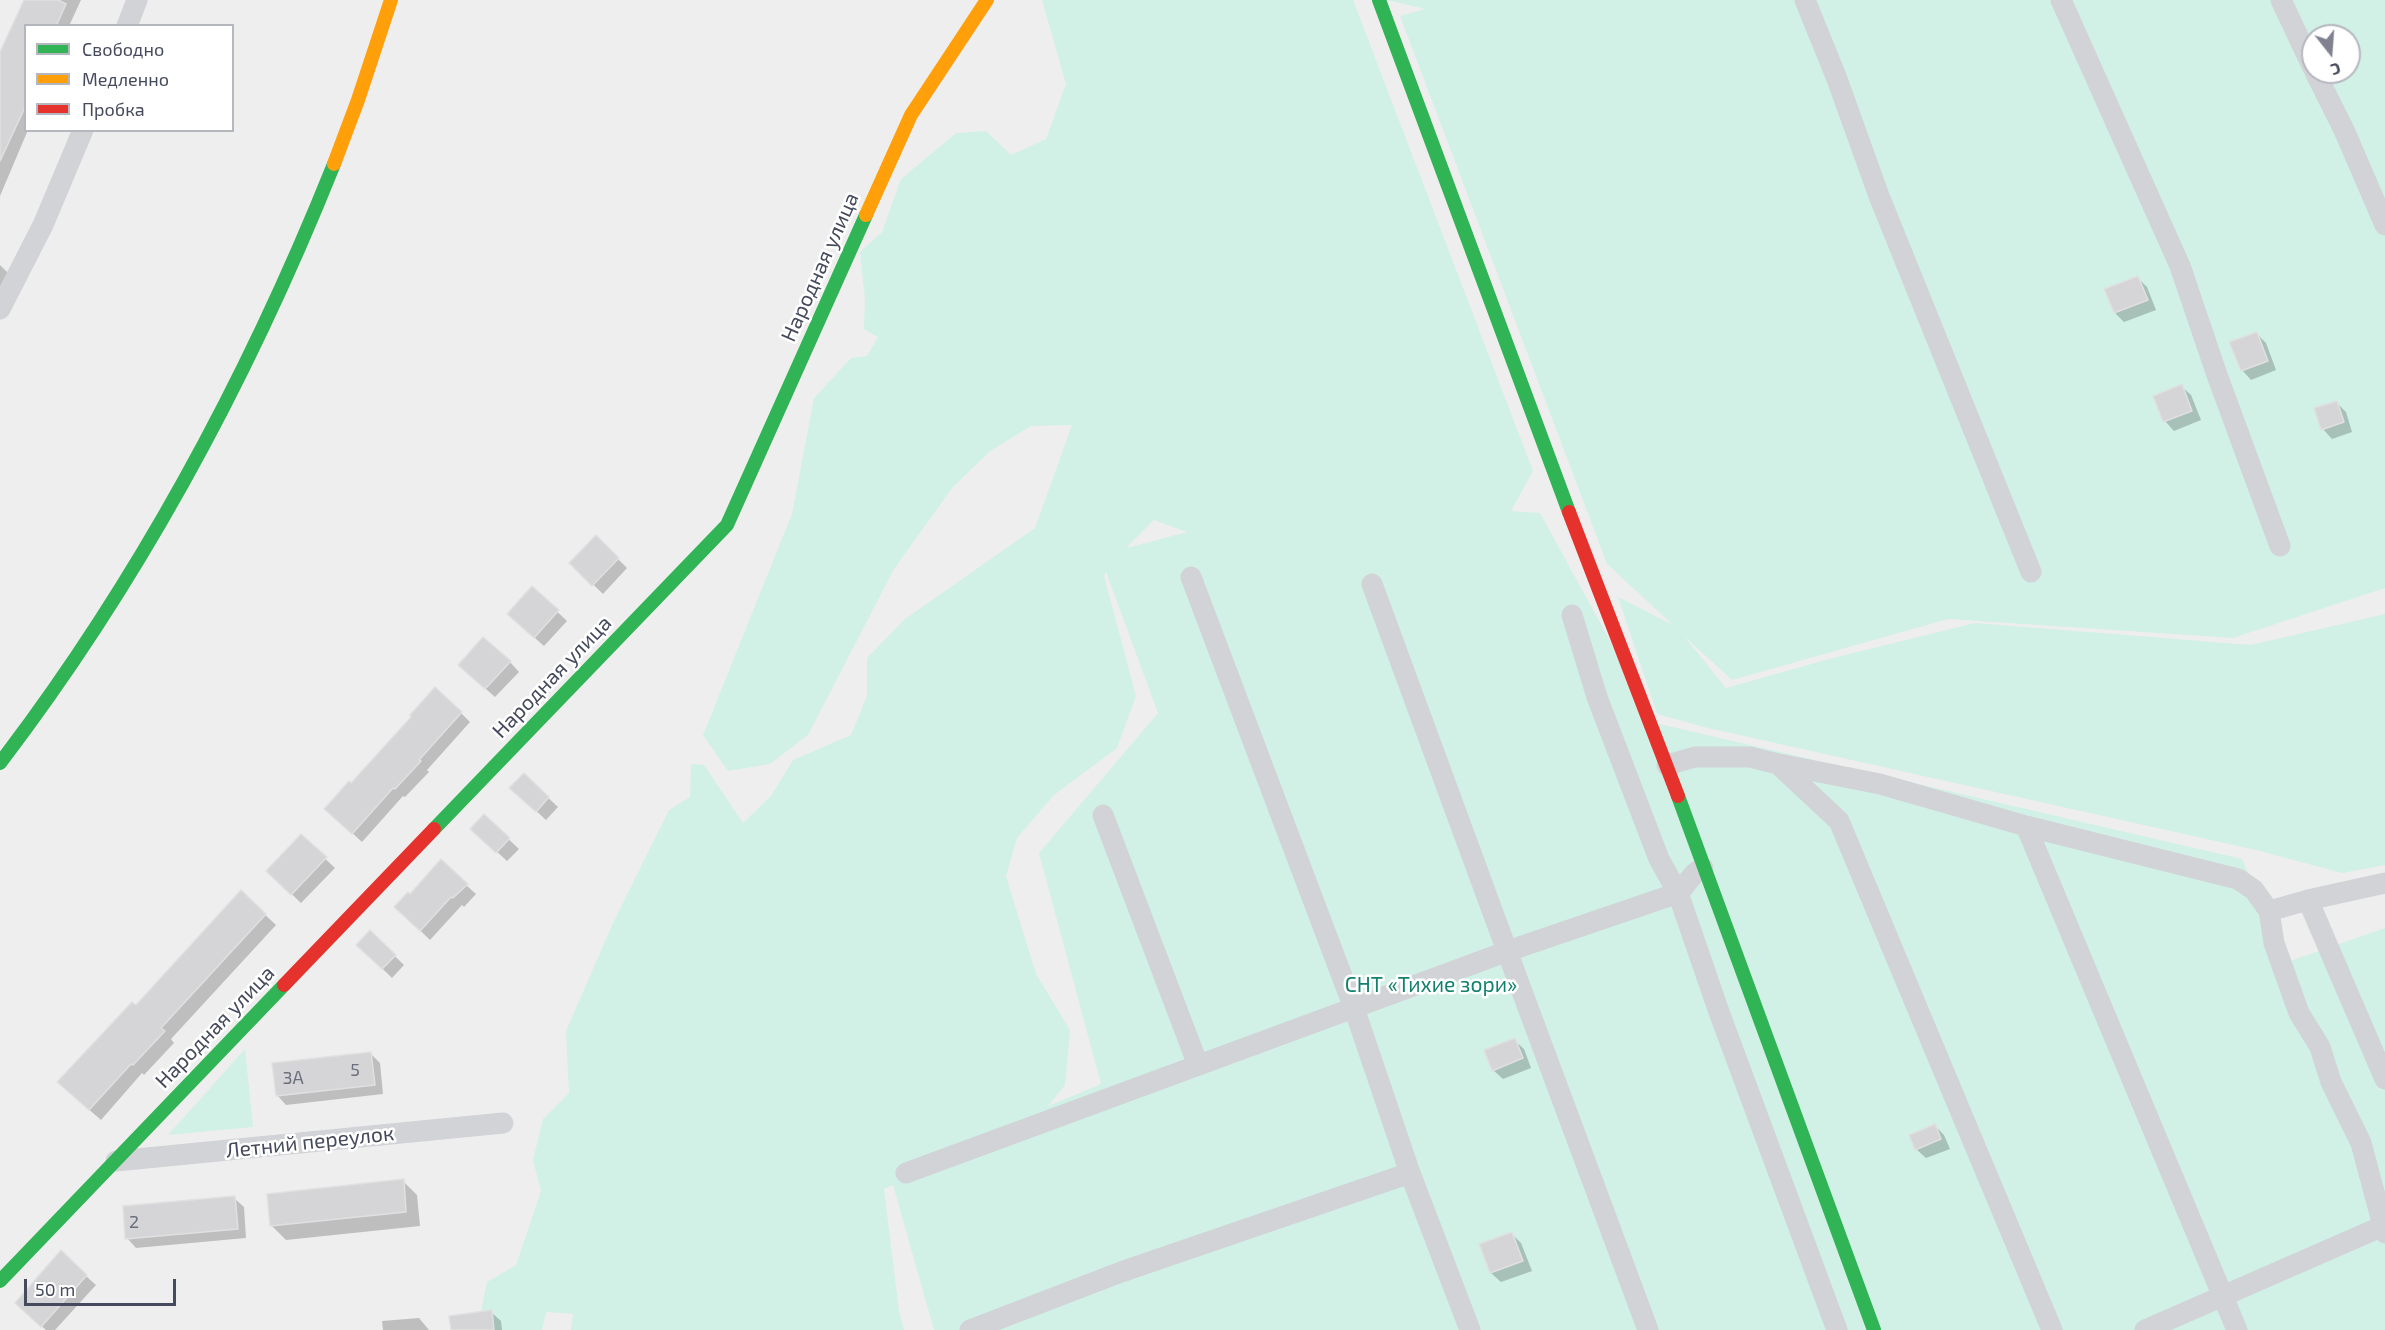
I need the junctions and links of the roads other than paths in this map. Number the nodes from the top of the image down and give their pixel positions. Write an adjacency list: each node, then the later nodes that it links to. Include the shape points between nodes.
1 (137, 0): 8 (street)
2 (391, 0): 19 (street, via 337,162 280,294 201,449 129,577)
3 (987, 0): 35 (street, Народная улица, via 911,115 727,525)
4 (1379, 0): 21 (street, via 1605,610)
5 (1805, 0): 15 (street, via 1879,196)
6 (2061, 0): 14 (street, via 2180,266)
7 (2281, 0): 9 (street)
8 (128, 24)
9 (2301, 42)
10 (2321, 84): 12 (street)
11 (82, 132): 13 (street, via 43,225)
12 (2385, 225)
13 (0, 309)
14 (2280, 546)
15 (2031, 572)
16 (1191, 577): 30 (street)
17 (1372, 585): 29 (street)
18 (1572, 615): 26 (street, via 1597,697 1659,859)
19 (0, 763)
20 (1778, 764): 21 (street, via 1750,757 1695,757); 23 (street, via 1880,784); 46 (street, via 1839,820)
21 (1667, 765): 24 (street)
22 (1103, 815): 32 (street)
23 (2026, 826): 28 (street, via 2238,879 2254,891); 40 (street)
24 (1703, 868): 26 (street); 45 (street)
25 (2385, 883): 27 (street)
26 (1678, 893): 29 (street); 44 (street)
27 (2308, 900): 28 (street); 31 (street)
28 (2269, 912): 38 (street, via 2274,943 2299,1013 2320,1047 2331,1082 2361,1143)
29 (1508, 951): 30 (street); 43 (street)
30 (1354, 1008): 32 (street); 37 (street)
31 (2379, 1047): 33 (street)
32 (1198, 1065): 36 (street)
33 (2385, 1079)
34 (503, 1123): 35 (street, Летний переулок)
35 (116, 1161): 39 (street, Народная улица)
36 (906, 1173)
37 (1410, 1173): 41 (street, via 1121,1272); 42 (street)
38 (2385, 1228): 40 (street)
39 (0, 1281)
40 (2223, 1297): 47 (street); 48 (street)
41 (970, 1330)
42 (1470, 1330)
43 (1648, 1330)
44 (1837, 1330)
45 (1874, 1330)
46 (2052, 1330)
47 (2145, 1330)
48 (2237, 1330)

